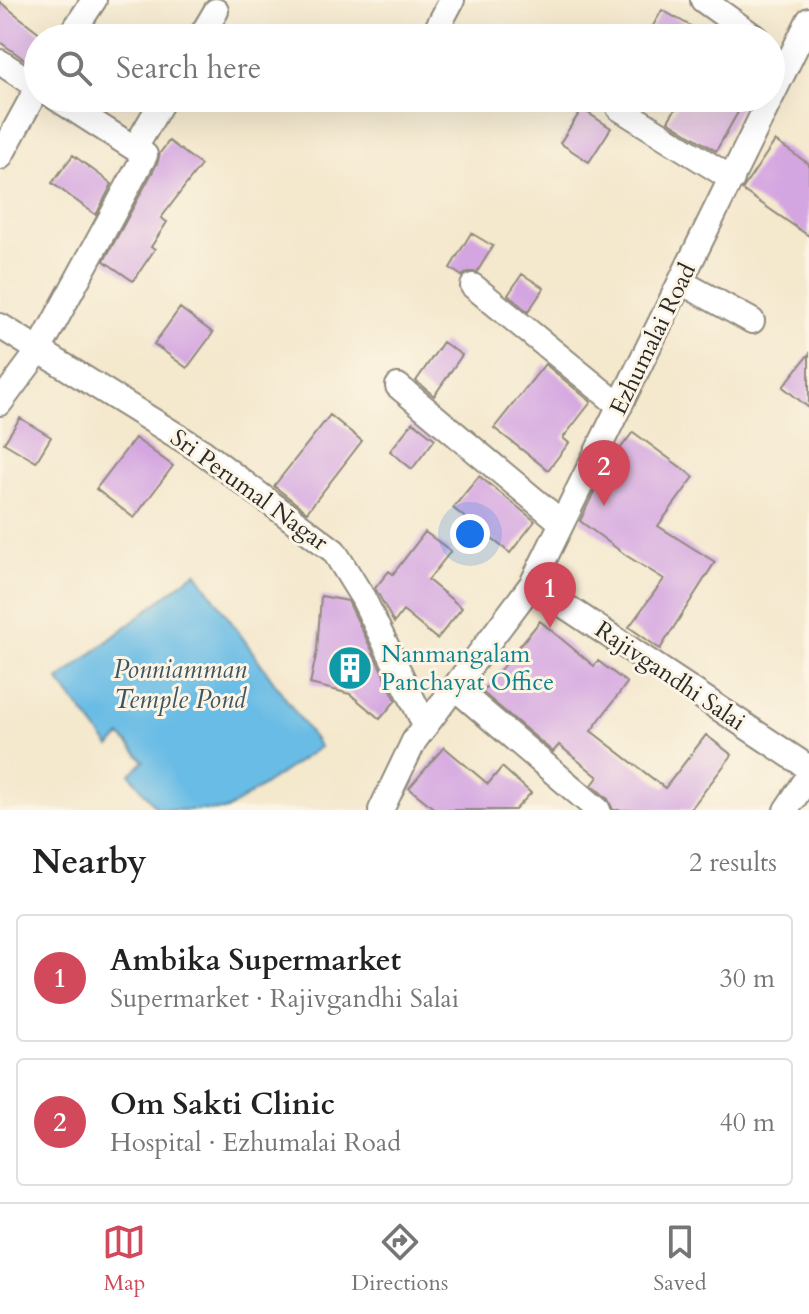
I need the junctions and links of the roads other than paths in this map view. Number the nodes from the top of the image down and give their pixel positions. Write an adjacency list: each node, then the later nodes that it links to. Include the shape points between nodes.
1 (94, 0): 6 (street)
2 (452, 0): 8 (street)
3 (703, 0): 9 (street)
4 (216, 11): 7 (street)
5 (809, 20): 10 (street, Ezhumalai Road)
6 (78, 24)
7 (208, 24)
8 (439, 24)
9 (736, 24)
10 (785, 49)
11 (0, 62): 12 (street)
12 (24, 78)
13 (24, 112): 19 (street)
14 (78, 112): 18 (street)
15 (156, 112): 18 (street)
16 (625, 112): 20 (street)
17 (758, 112): 20 (street, Ezhumalai Road)
18 (135, 148): 25 (street, via 145,155)
19 (0, 157)
20 (732, 179): 21 (street, Ezhumalai Road)
21 (681, 282): 23 (street); 28 (street, Ezhumalai Road)
22 (473, 286): 28 (street)
23 (752, 321)
24 (0, 326): 25 (street, Sri Perumal Nagar)
25 (38, 352): 27 (street); 32 (street, Sri Perumal Nagar, via 203,452 334,551)
26 (398, 386): 29 (street)
27 (2, 397)
28 (620, 406): 29 (street, Ezhumalai Road)
29 (562, 523): 30 (street, Ezhumalai Road)
30 (532, 584): 31 (street, Ezhumalai Road); 33 (street, Rajivgandhi Salai)
31 (454, 687): 32 (street, Ezhumalai Road); 36 (street)
32 (425, 725): 35 (street, Ezhumalai Road)
33 (809, 768)
34 (809, 776): 37 (street)
35 (381, 810)
36 (598, 810)
37 (786, 810)

